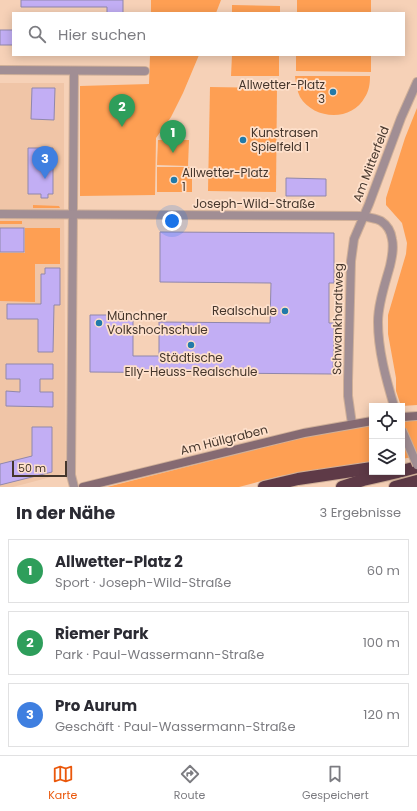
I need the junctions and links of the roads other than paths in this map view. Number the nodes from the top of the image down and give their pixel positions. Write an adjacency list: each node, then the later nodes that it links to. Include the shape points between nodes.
1 (0, 70): 2 (street)
2 (74, 71): 3 (street); 6 (street)
3 (145, 71)
4 (417, 82): 7 (street, Am Mitterfeld)
5 (0, 214): 6 (street, Joseph-Wild-Straße)
6 (73, 215): 7 (street, Joseph-Wild-Straße); 20 (street, via 71,475)
7 (364, 216): 8 (street, Am Mitterfeld, via 382,222 393,239 378,320 382,357); 12 (street, Schwankhardtweg, via 356,233 351,261 348,396)
8 (393, 403)
9 (417, 416): 10 (main road)
10 (405, 418)
11 (369, 421): 12 (main road, Am Hüllgraben)
12 (352, 424): 21 (main road, Am Hüllgraben, via 304,433)
13 (405, 437): 15 (street, bridge)
14 (405, 464): 15 (highway)
15 (417, 465): 17 (highway)
16 (369, 468): 22 (highway, via 298,478)
17 (405, 470)
18 (385, 475): 23 (highway)
19 (417, 482): 24 (highway)
20 (74, 487)
21 (83, 487)
22 (264, 487)
23 (342, 487)
24 (395, 487)

